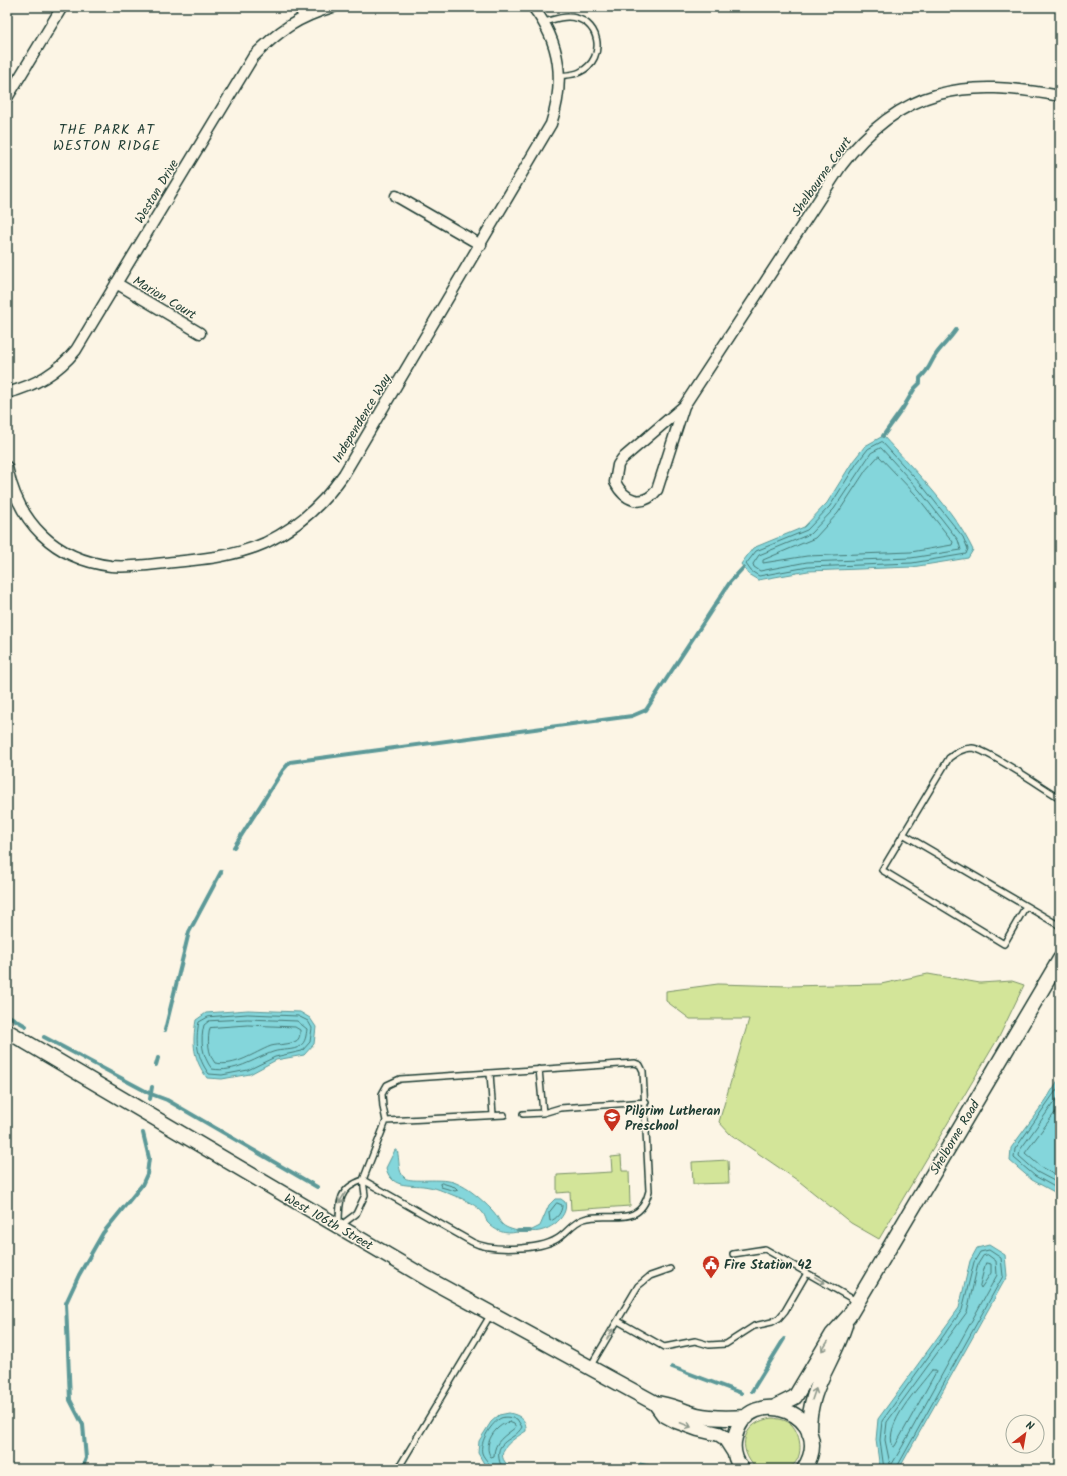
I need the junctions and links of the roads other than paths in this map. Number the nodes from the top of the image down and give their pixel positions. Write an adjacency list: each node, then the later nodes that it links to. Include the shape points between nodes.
1 (62, 7): 9 (street)
2 (299, 7): 5 (street)
3 (333, 7): 5 (street, Weston Drive)
4 (533, 7): 6 (street, Independence Way)
5 (304, 16): 12 (street, Weston Drive, via 274,37 247,65)
6 (544, 22): 7 (street, Independence Way, via 556,52); 7 (lane, via 559,17 580,19 592,28 597,38 596,53 590,65 578,73)
7 (559, 76): 11 (street, Independence Way, via 557,102 551,124)
8 (1060, 96): 15 (street, Shelbourne Court, via 1017,89 964,88 917,101 876,127 858,144 841,166)
9 (7, 98)
10 (396, 196): 11 (street)
11 (481, 245): 16 (street, Independence Way, via 336,485 310,513 266,542 243,551 203,559 125,566 94,563 65,552 34,528 17,501)
12 (116, 283): 13 (street, Marion Court); 14 (street, Weston Drive, via 68,360 46,378)
13 (200, 333)
14 (7, 392)
15 (684, 406): 15 (street, Shelbourne Court, via 618,465 615,482 622,494 628,498 643,500 657,490)
16 (8, 474)
17 (1060, 798): 18 (lane, via 986,753 971,748 964,749 949,758)
18 (903, 834): 19 (lane); 19 (lane, via 882,870 1004,944)
19 (1026, 906): 20 (lane)
20 (1060, 926)
21 (1060, 959): 36 (street, Shelborne Road)
22 (7, 1031): 32 (street, West 106th Street)
23 (539, 1069): 24 (lane); 25 (lane, via 635,1063 640,1065 643,1071); 26 (lane)
24 (490, 1073): 28 (lane); 30 (lane, via 392,1081 382,1094)
25 (646, 1102): 26 (lane, via 560,1108); 31 (lane, via 650,1178 647,1200 640,1210 621,1218 584,1219 558,1239 541,1246 480,1246)
26 (543, 1113): 27 (lane)
27 (523, 1114)
28 (493, 1115): 29 (lane); 30 (lane)
29 (504, 1115)
30 (386, 1121): 31 (lane)
31 (363, 1180): 32 (lane, via 365,1195 356,1214); 32 (lane, one-way to 32, via 351,1184 339,1203)
32 (340, 1227): 37 (street, West 106th Street)
33 (733, 1254): 35 (lane, via 765,1248)
34 (670, 1269): 39 (lane, via 650,1276 638,1286)
35 (807, 1273): 36 (lane, one-way to 36); 39 (lane, via 779,1318 754,1326 726,1344 709,1345 695,1340 664,1347)
36 (857, 1302): 38 (street, Shelborne Road)
37 (492, 1313): 40 (street, West 106th Street); 47 (lane)
38 (849, 1316): 42 (street, Shelborne Road, one-way to 42, via 832,1335 795,1397); 44 (street, Shelborne Road, one-way to 38, via 812,1398 842,1337)
39 (618, 1321): 40 (lane, one-way to 39)
40 (590, 1368): 41 (street, West 106th Street)
41 (655, 1403): 43 (street, West 106th Street, via 709,1417); 45 (street, West 106th Street, one-way to 45, via 663,1414 676,1421 725,1438)
42 (775, 1407): 43 (street, Shelborne Road, via 760,1409); 44 (street, via 796,1415)
43 (747, 1417): 45 (street, via 736,1432)
44 (809, 1433): 46 (street, Shelborne Road, via 812,1445)
45 (737, 1462)
46 (809, 1465)
47 (398, 1469)

